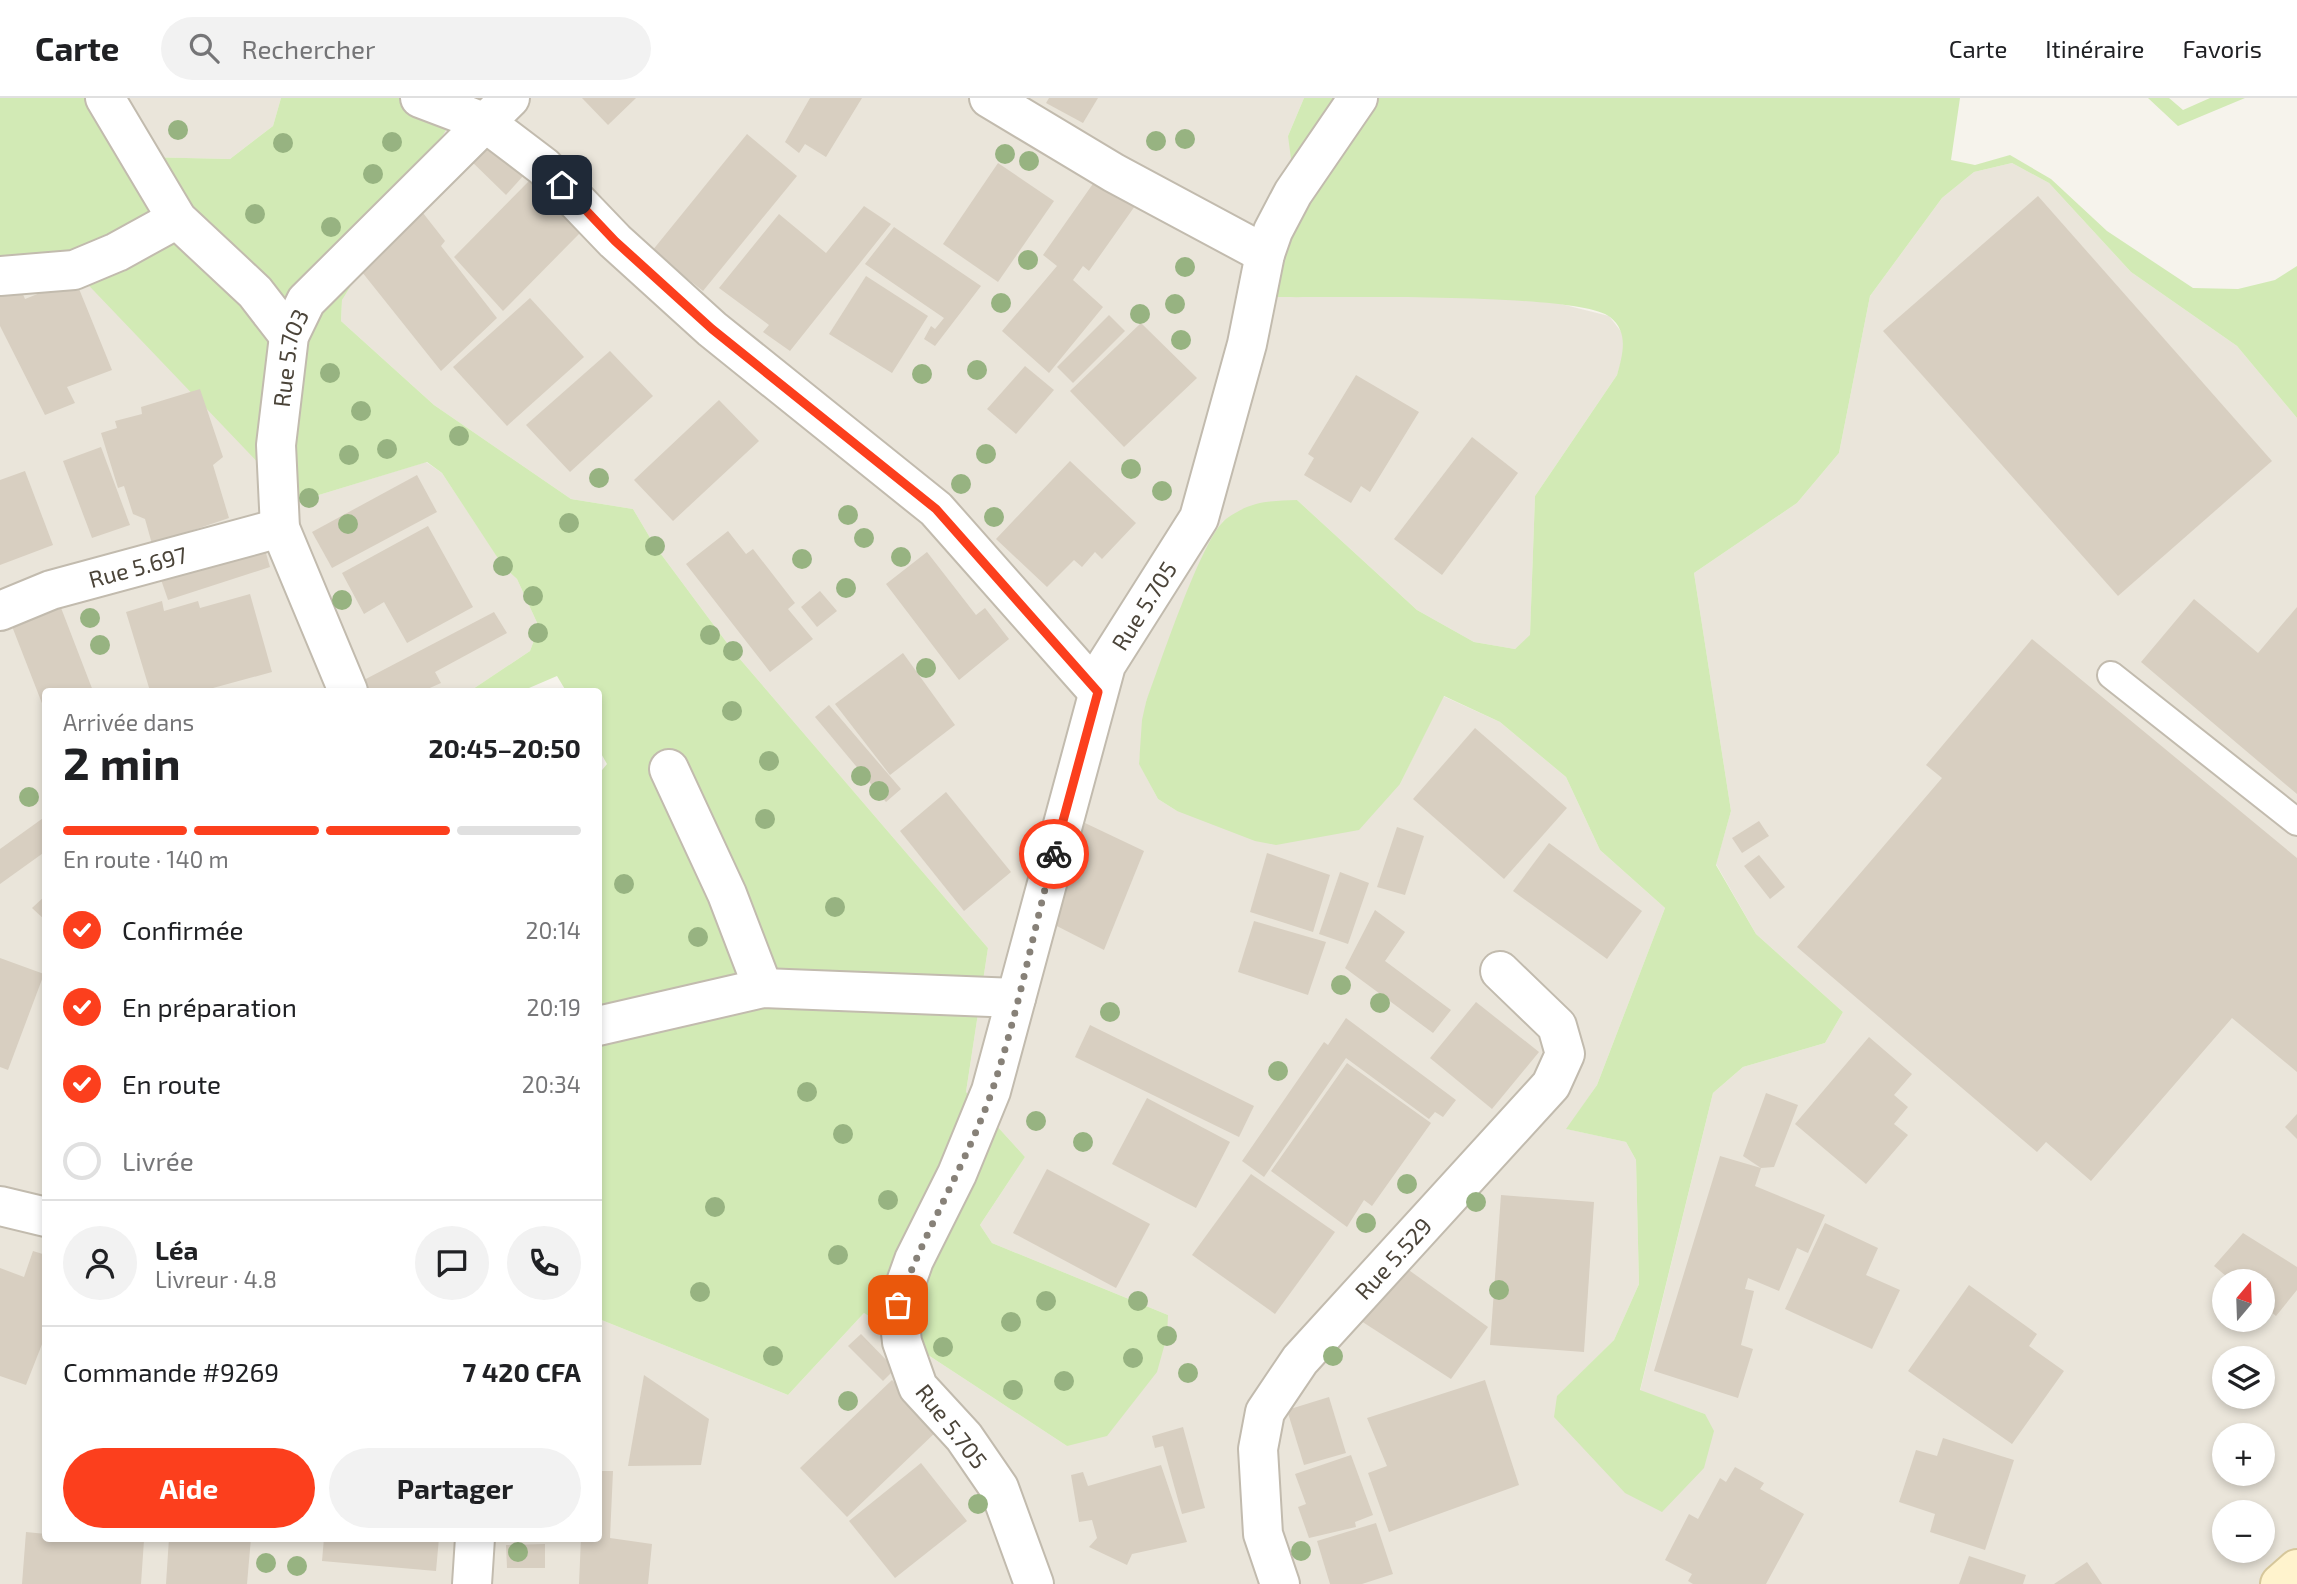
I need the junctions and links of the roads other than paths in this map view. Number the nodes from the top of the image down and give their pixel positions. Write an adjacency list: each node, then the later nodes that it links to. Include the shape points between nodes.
1 (105, 98): 6 (street)
2 (420, 98): 5 (street, via 425,103)
3 (989, 98): 7 (street, via 1114,173)
4 (1358, 98): 7 (street, Rue 5.705, via 1293,193)
5 (498, 110): 9 (street, Rue 5.703, via 306,301); 14 (street, via 544,167 615,241 712,329 936,509)
6 (177, 219): 8 (street, via 74,270); 9 (street, via 255,292)
7 (1265, 254): 14 (street, Rue 5.705, via 1247,344 1199,518 1106,665)
8 (0, 276)
9 (289, 336): 10 (street, Rue 5.703, via 276,445)
10 (280, 528): 11 (street, Rue 5.697, via 51,590); 13 (street, Rue 5.703)
11 (0, 611)
12 (2111, 676): 16 (lane)
13 (347, 688)
14 (1098, 692): 19 (street, Rue 5.705)
15 (669, 769): 18 (street, via 727,894)
16 (2297, 822)
17 (1500, 971): 27 (street, Rue 5.529, via 1557,1026 1565,1054 1551,1085 1300,1360 1265,1412 1258,1449 1263,1534)
18 (763, 988): 19 (street); 20 (street)
19 (1016, 998): 26 (street, Rue 5.705, via 992,1091 898,1305 902,1342 918,1387 964,1437 999,1488)
20 (602, 1025)
21 (0, 1206): 22 (street)
22 (42, 1216)
23 (475, 1542): 25 (street)
24 (2297, 1569): 28 (main road)
25 (472, 1584)
26 (1034, 1584)
27 (1280, 1584)
28 (2280, 1584)

